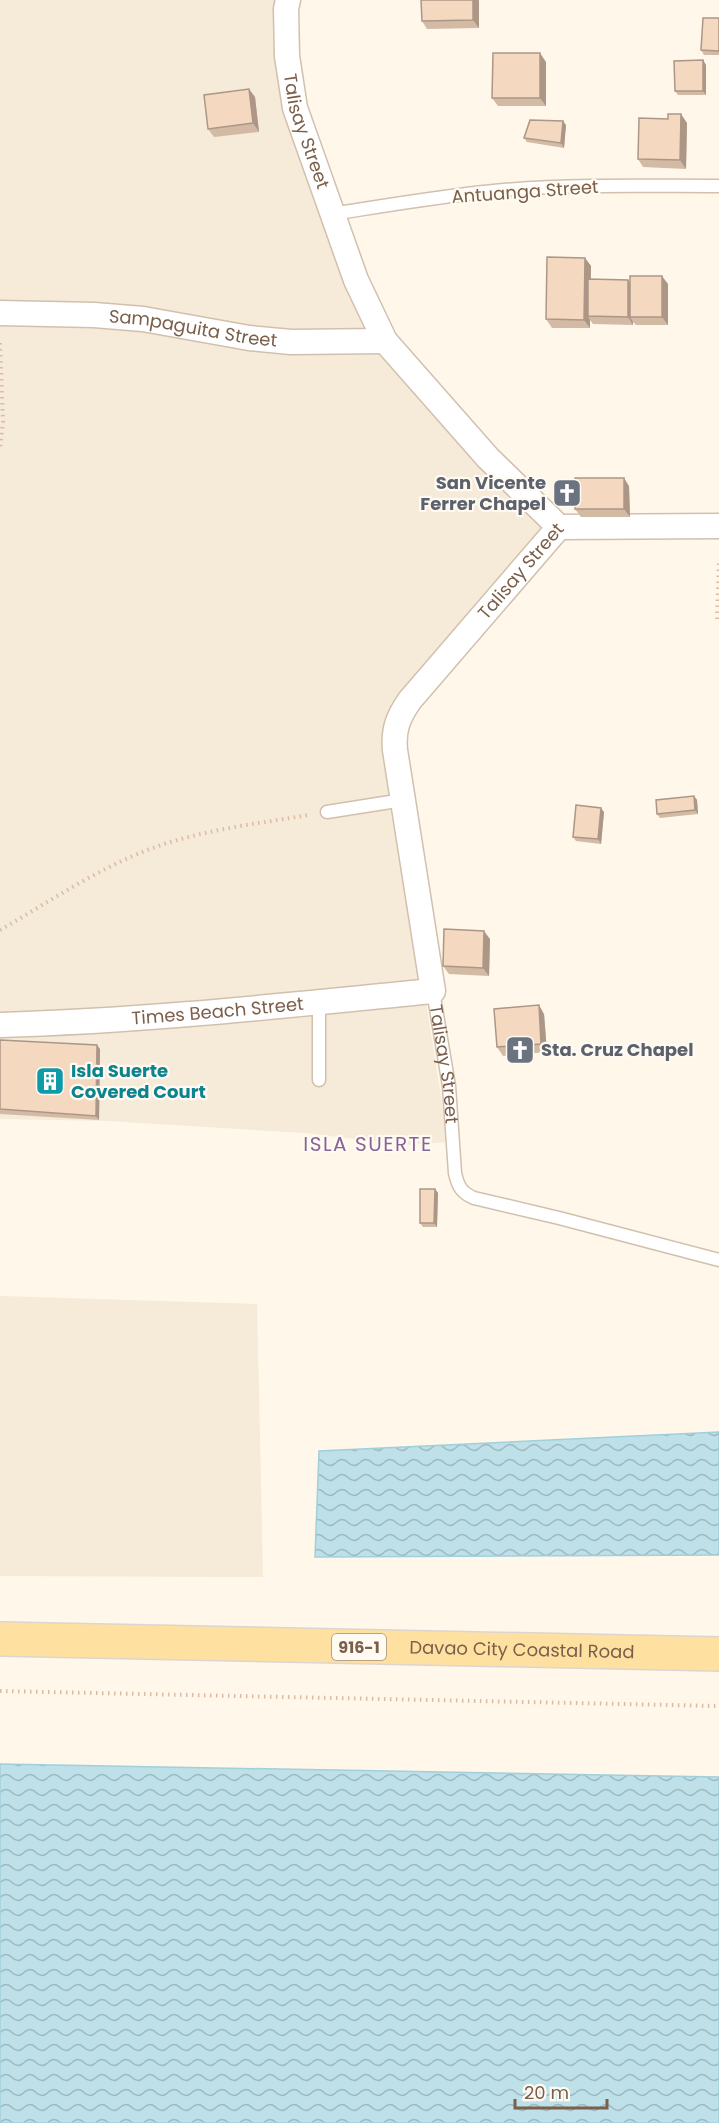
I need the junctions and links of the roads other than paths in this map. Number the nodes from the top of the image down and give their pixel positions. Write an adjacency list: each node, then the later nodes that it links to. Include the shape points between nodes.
1 (288, 0): 3 (street, Talisay Street, via 287,56 295,108)
2 (719, 186): 3 (lane, Antuanga Street, via 505,190)
3 (332, 214): 5 (street, Talisay Street, via 356,280)
4 (0, 313): 5 (street, Sampaguita Street, via 143,319 291,342)
5 (385, 341): 7 (street, Talisay Street, via 488,458)
6 (719, 526): 7 (street)
7 (559, 527): 8 (street, Talisay Street, via 401,712 393,736)
8 (403, 800): 9 (lane); 10 (street, Talisay Street)
9 (327, 812)
10 (433, 991): 11 (street, Times Beach Street); 14 (lane, Talisay Street, via 449,1086 454,1173 463,1193)
11 (319, 1002): 12 (street, Times Beach Street, via 133,1019); 13 (lane)
12 (0, 1025)
13 (319, 1080)
14 (719, 1260)
15 (0, 1639): 16 (main road, Davao City Coastal Road / 916-1)
16 (719, 1654)

